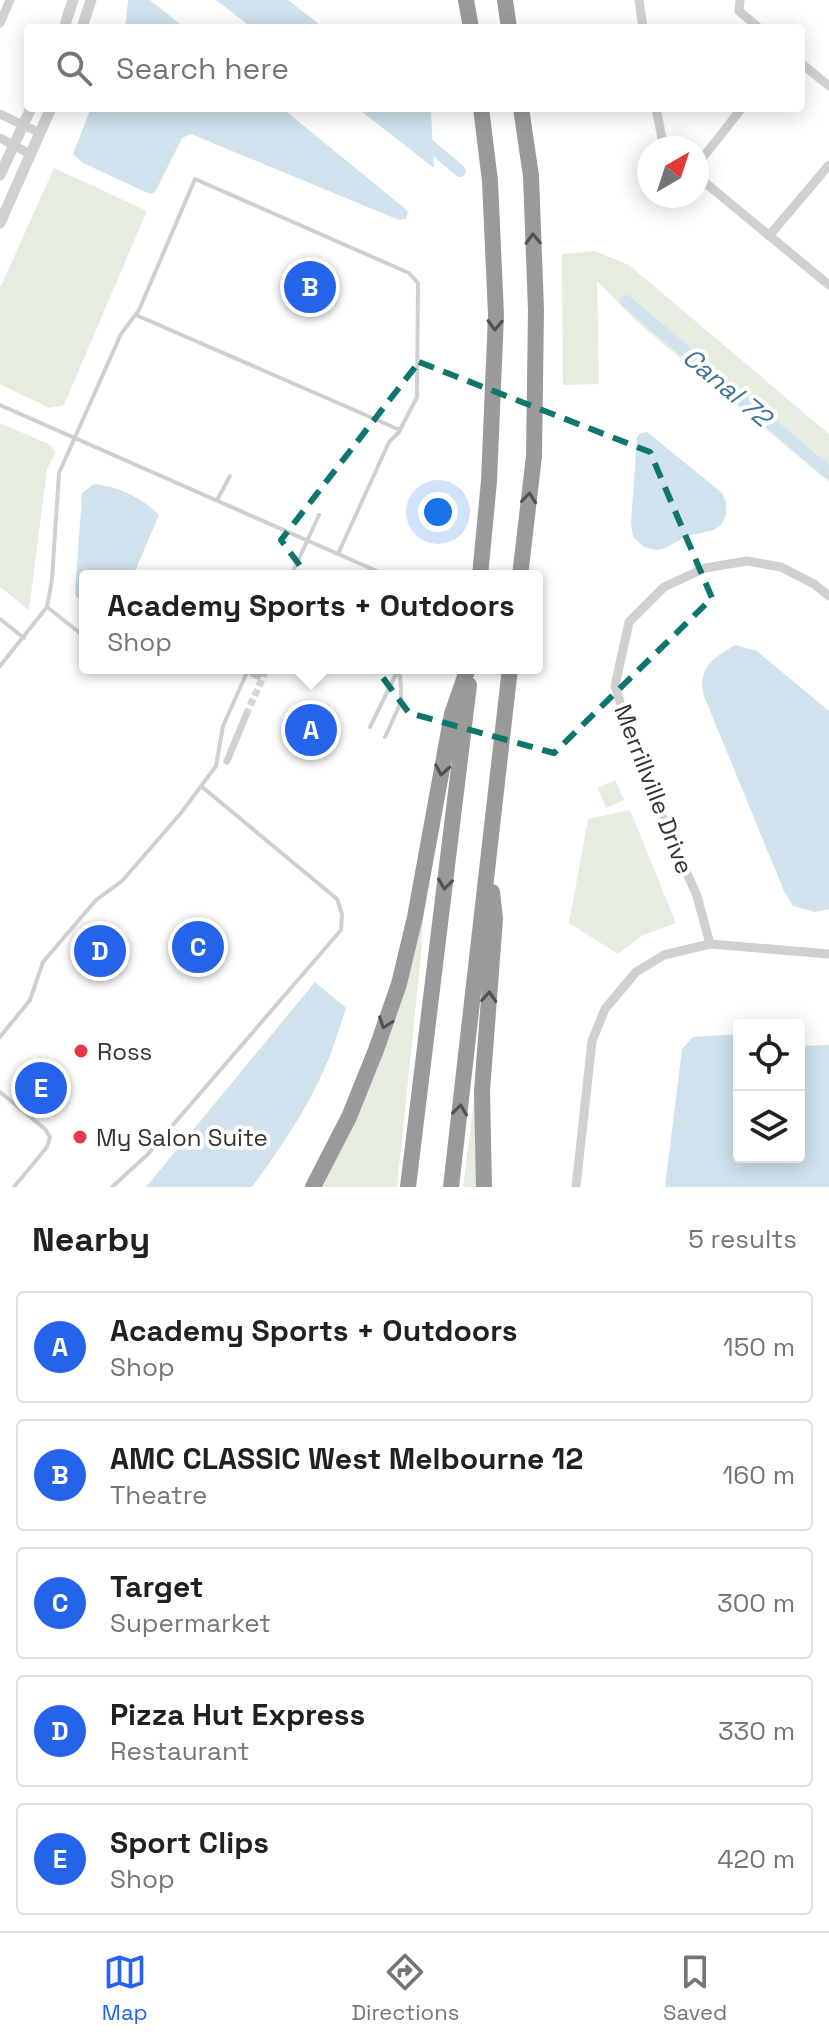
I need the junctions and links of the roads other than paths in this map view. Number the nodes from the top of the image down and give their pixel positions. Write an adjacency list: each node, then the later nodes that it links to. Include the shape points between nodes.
1 (10, 0): 8 (street)
2 (73, 0): 9 (street)
3 (91, 0): 10 (street)
4 (466, 0): 11 (highway)
5 (505, 0): 12 (highway)
6 (639, 0): 13 (street)
7 (740, 0): 14 (street, via 739,11)
8 (0, 23)
9 (65, 24)
10 (83, 24)
11 (470, 24)
12 (508, 24)
13 (642, 24)
14 (754, 24)
15 (805, 66): 16 (street)
16 (829, 86)
17 (29, 112): 24 (street)
18 (49, 112): 25 (street)
19 (481, 112): 48 (highway, one-way to 48, via 496,315)
20 (522, 112): 49 (highway, one-way to 20, via 534,456 536,310 531,176)
21 (657, 112): 26 (street)
22 (739, 112): 29 (street)
23 (0, 114): 24 (street)
24 (24, 124): 25 (street); 28 (street)
25 (40, 133): 30 (street)
26 (662, 136)
27 (0, 138): 28 (street)
28 (13, 146): 30 (street); 32 (street)
29 (709, 150)
30 (30, 154): 34 (street)
31 (829, 165): 35 (street)
32 (0, 175)
33 (709, 186): 35 (street)
34 (0, 223)
35 (769, 236): 36 (street)
36 (829, 285)
37 (136, 315): 39 (lane); 39 (lane, via 195,179 409,273 418,283 417,397); 40 (lane, via 121,334)
38 (0, 405): 40 (lane)
39 (400, 430): 45 (lane, via 389,442)
40 (75, 438): 42 (lane); 51 (lane, via 59,473)
41 (230, 476): 42 (lane)
42 (217, 500): 44 (lane)
43 (319, 515): 44 (lane)
44 (307, 540): 45 (lane); 46 (lane)
45 (338, 554): 47 (lane)
46 (294, 570)
47 (374, 570)
48 (481, 570)
49 (521, 570)
50 (829, 596): 68 (street, Merrillville Drive, via 781,567 747,561 705,568 664,587 629,622 615,686 641,768 697,896)
51 (47, 607): 53 (lane); 54 (lane)
52 (0, 619): 54 (lane)
53 (79, 632)
54 (24, 638): 55 (lane)
55 (0, 666)
56 (252, 674): 66 (lane, via 223,726 216,766)
57 (396, 674): 63 (lane)
58 (400, 674): 64 (lane, via 401,702)
59 (468, 674): 74 (highway, one-way to 74, via 452,714 399,984 349,1117)
60 (469, 674): 75 (highway, one-way to 75)
61 (509, 674): 67 (highway)
62 (246, 715): 65 (street)
63 (370, 727)
64 (385, 737)
65 (227, 762)
66 (201, 786): 70 (lane, via 122,881 96,900 43,962 30,1000); 73 (lane, via 337,899 341,930 147,1155)
67 (488, 859): 76 (highway, one-way to 67); 77 (highway, one-way to 67, via 482,1091 495,919)
68 (710, 944): 69 (street); 78 (street, via 664,955 636,972 605,1009 592,1041)
69 (829, 954)
70 (0, 1037)
71 (0, 1092): 72 (lane, via 50,1137)
72 (14, 1187)
73 (112, 1187)
74 (313, 1187)
75 (408, 1187)
76 (451, 1187)
77 (484, 1187)
78 (576, 1187)

